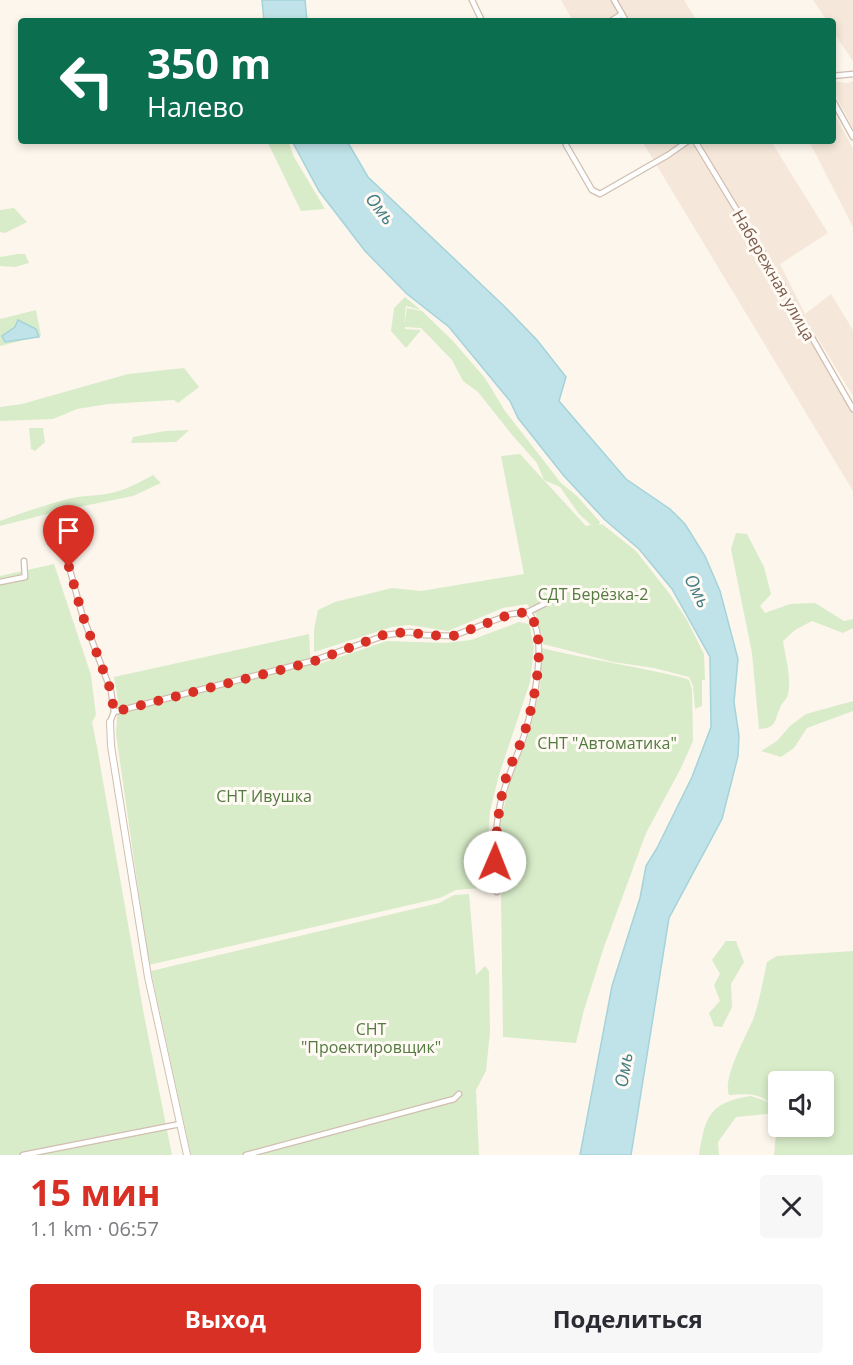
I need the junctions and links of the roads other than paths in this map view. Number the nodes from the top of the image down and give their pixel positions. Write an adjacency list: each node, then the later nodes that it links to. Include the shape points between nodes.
1 (472, 0): 4 (street)
2 (614, 0): 3 (street)
3 (622, 14): 5 (street); 6 (street)
4 (481, 18)
5 (615, 18)
6 (624, 18)
7 (853, 74): 8 (street)
8 (836, 76)
9 (836, 106): 10 (street)
10 (853, 137)
11 (684, 144): 13 (street, via 600,194 592,190)
12 (697, 144): 14 (street, Набережная улица)
13 (567, 145)
14 (853, 409)
15 (65, 552): 20 (street, via 82,614 111,691)
16 (24, 561): 17 (street, via 25,577)
17 (0, 582)
18 (550, 601): 19 (street)
19 (528, 612): 20 (street, via 511,614 453,636 386,634 312,662); 22 (street, via 534,619 539,646 535,690 499,808)
20 (114, 712): 21 (street)
21 (110, 722): 24 (street, via 148,977)
22 (497, 892)
23 (459, 1095): 27 (street)
24 (180, 1124): 25 (street); 26 (street)
25 (23, 1155)
26 (187, 1155)
27 (246, 1155)

